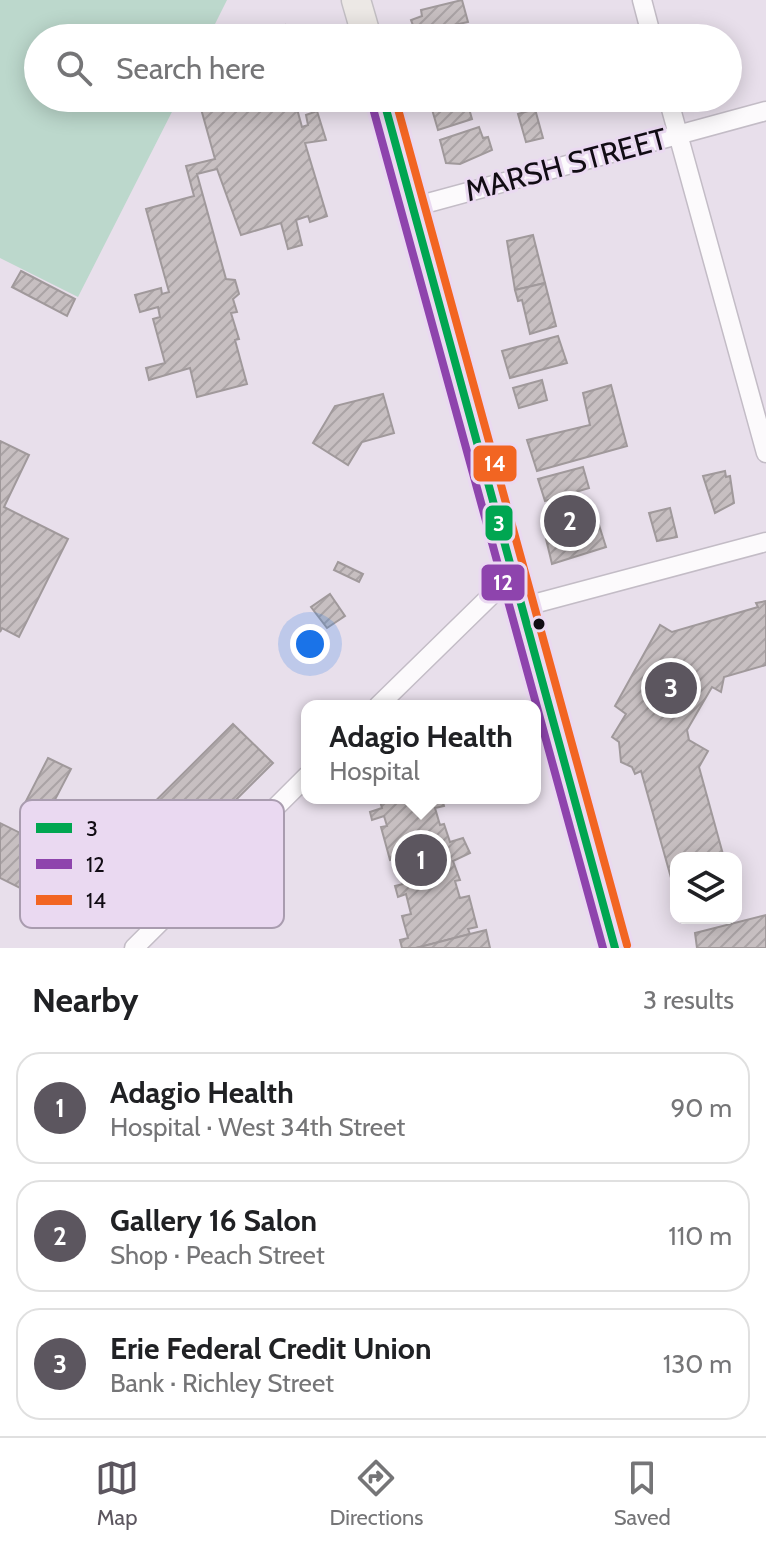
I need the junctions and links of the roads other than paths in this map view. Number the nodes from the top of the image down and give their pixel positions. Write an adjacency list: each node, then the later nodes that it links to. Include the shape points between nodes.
1 (356, 0): 3 (main road)
2 (642, 0): 4 (street)
3 (363, 24)
4 (648, 24)
5 (766, 111): 8 (street, MARSH STREET)
6 (387, 112): 9 (main road)
7 (672, 112): 8 (street)
8 (679, 135): 9 (street, MARSH STREET); 10 (street)
9 (413, 207): 12 (main road)
10 (766, 453)
11 (766, 542): 13 (street)
12 (513, 574): 13 (main road); 14 (street)
13 (522, 607): 19 (main road)
14 (384, 700)
15 (301, 782): 16 (street)
16 (283, 800)
17 (154, 928): 18 (street)
18 (134, 948)
19 (615, 948)

